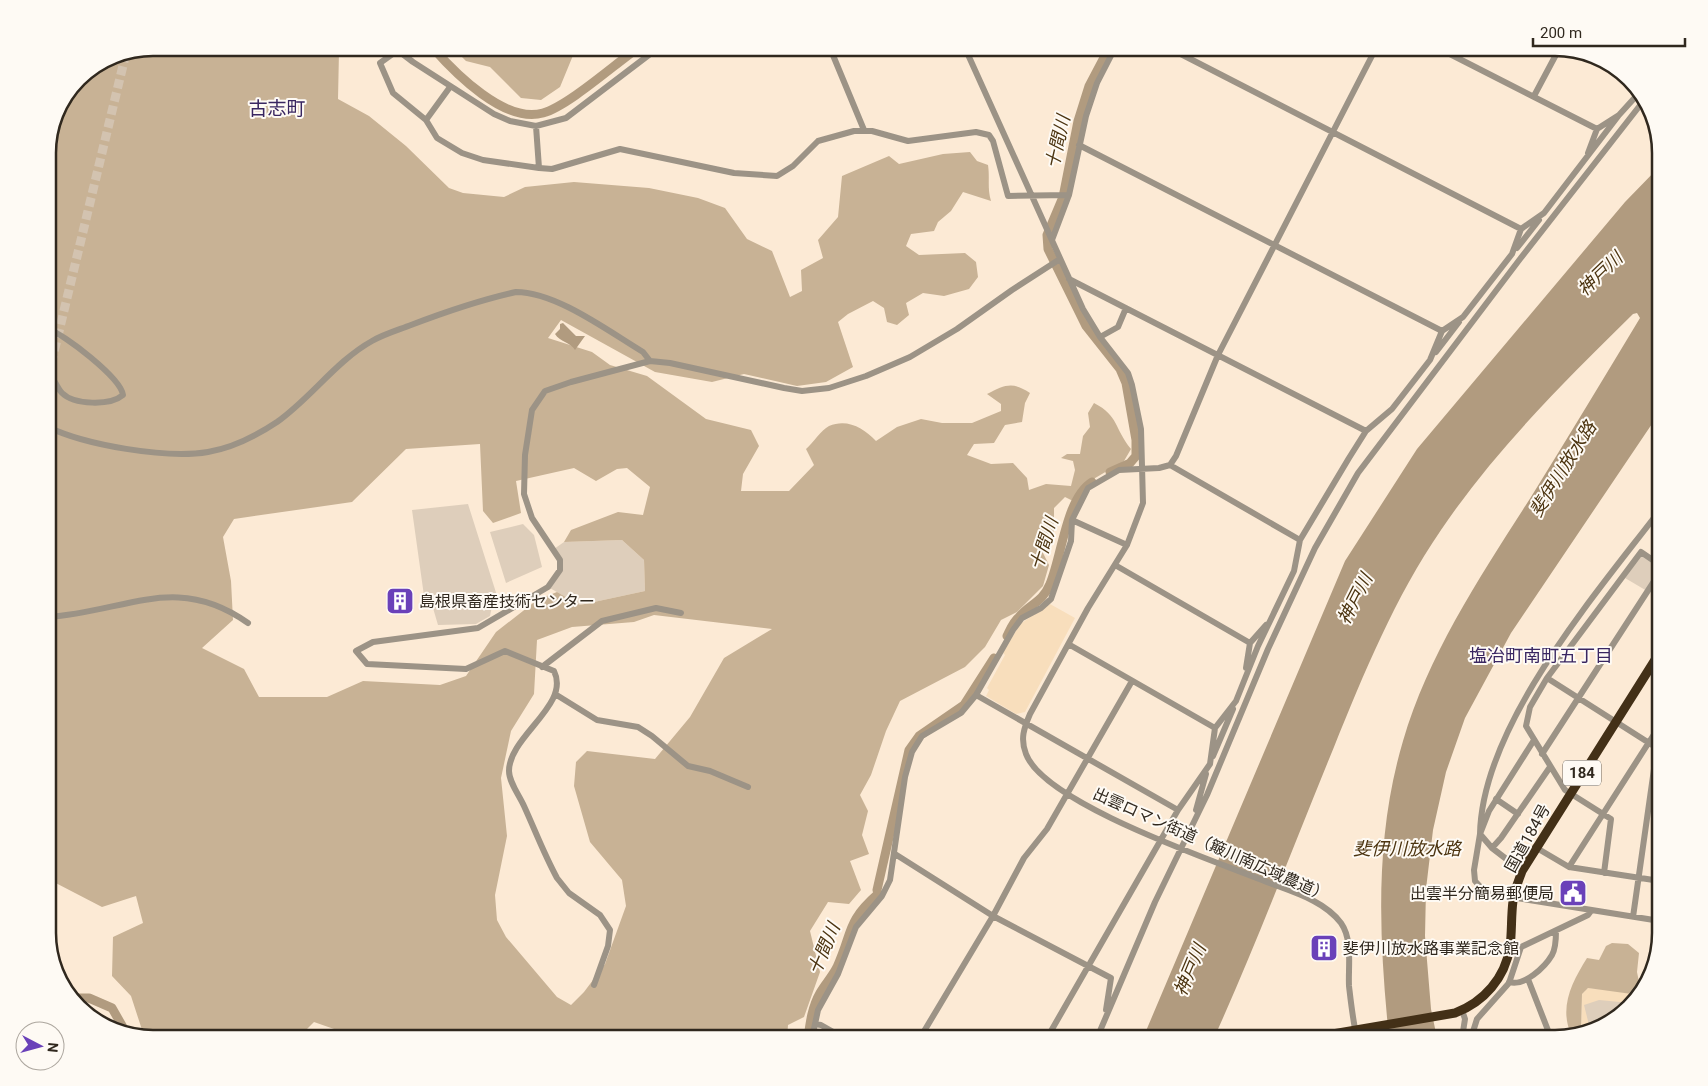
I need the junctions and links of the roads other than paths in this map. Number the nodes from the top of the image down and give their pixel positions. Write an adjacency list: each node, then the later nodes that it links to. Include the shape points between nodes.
1 (388, 56): 16 (street, via 380,63 393,93)
2 (407, 56): 11 (street)
3 (647, 56): 17 (street, via 566,118)
4 (833, 56): 19 (street)
5 (969, 56): 25 (street, 出雲ロマン街道（簸川南広域農道）)
6 (1111, 56): 21 (street, via 1097,83)
7 (1185, 56): 20 (street)
8 (1372, 56): 20 (street)
9 (1454, 56): 12 (street)
10 (1555, 56): 12 (street)
11 (450, 86): 16 (street); 17 (street, via 494,114)
12 (1534, 96): 18 (street)
13 (1634, 98): 15 (street)
14 (1639, 107): 88 (street, via 1358,474 1315,548)
15 (1619, 115): 18 (street); 22 (street)
16 (426, 120): 23 (street, via 437,138 462,153 483,160)
17 (536, 126): 23 (street)
18 (1597, 129): 22 (street)
19 (864, 130): 23 (street, via 818,141 794,166 778,176 734,173 620,149 552,169); 25 (street, via 908,141 976,132 989,135 1008,196)
20 (1332, 132): 27 (street); 29 (street)
21 (1079, 145): 24 (street); 29 (street)
22 (1586, 158): 26 (street)
23 (539, 168)
24 (1069, 194): 25 (street); 28 (street)
25 (1031, 196): 28 (street, 出雲ロマン街道（簸川南広域農道）)
26 (1544, 213): 27 (street); 30 (street)
27 (1522, 229): 30 (street)
28 (1052, 240): 31 (street, 出雲ロマン街道（簸川南広域農道）)
29 (1275, 245): 35 (street); 38 (street)
30 (1512, 254): 34 (street)
31 (1060, 259): 32 (street, 出雲ロマン街道（簸川南広域農道）); 40 (street, via 934,344 890,366 829,388 802,391)
32 (1069, 279): 33 (street); 37 (street, 出雲ロマン街道（簸川南広域農道）)
33 (1126, 308): 37 (street, via 1118,327); 38 (street)
34 (1463, 318): 35 (street); 39 (street)
35 (1442, 331): 39 (street)
36 (56, 333): 41 (street, via 89,356 116,382 123,395 110,400 74,399 62,393)
37 (1100, 337): 45 (street, 出雲ロマン街道（簸川南広域農道）, via 1128,373 1132,385 1141,429)
38 (1218, 355): 43 (street); 44 (street)
39 (1430, 360): 43 (street, via 1392,410)
40 (650, 361): 42 (street, via 643,352 556,302 531,292 516,292 424,320 373,340 278,422 222,449 190,453 140,450 79,439); 60 (street, via 553,387 545,391 532,410 525,455 524,494 532,518 560,560 560,570 548,588 478,628 373,642 356,651 367,664 466,669 505,651)
41 (56, 385)
42 (56, 430)
43 (1366, 431): 48 (street)
44 (1170, 465): 45 (street); 48 (street)
45 (1142, 468): 46 (street, via 1120,470 1088,488); 49 (street, 出雲ロマン街道（簸川南広域農道）, via 1143,504)
46 (1072, 520): 49 (street); 65 (street, via 1071,540 1050,599 1022,618)
47 (1652, 521): 89 (street, via 1554,652 1526,697 1505,738 1493,773 1481,817)
48 (1300, 540): 55 (street, via 1294,571)
49 (1127, 545): 51 (street, 出雲ロマン街道（簸川南広域農道）)
50 (1652, 560): 62 (street, via 1641,552)
51 (1115, 565): 57 (street); 58 (street, 出雲ロマン街道（簸川南広域農道）)
52 (1652, 584): 66 (street)
53 (681, 613): 60 (street, via 656,608 602,621)
54 (56, 617): 56 (street, via 180,596 212,602)
55 (1270, 620): 57 (street); 61 (street)
56 (248, 623)
57 (1250, 643): 61 (street)
58 (1070, 645): 63 (street); 69 (street, 出雲ロマン街道（簸川南広域農道）)
59 (1652, 665): 68 (highway, 国道184号 / 184)
60 (542, 667): 64 (street, via 554,671 557,678)
61 (1245, 678): 67 (street)
62 (1547, 678): 66 (street); 72 (street, via 1530,707 1526,726)
63 (1132, 681): 70 (street); 76 (street)
64 (555, 694): 80 (street, via 597,720 638,727 688,766 710,771); 109 (street, via 513,754 509,774 557,878 569,893 600,916 610,930 608,946)
65 (976, 695): 69 (street); 94 (street, via 961,713 922,736 912,752 905,777)
66 (1579, 697): 68 (street); 75 (street)
67 (1236, 701): 70 (street); 77 (street)
68 (1616, 722): 73 (street); 83 (highway, 国道184号 / 184)
69 (1026, 723): 76 (street); 82 (street, 出雲ロマン街道（簸川南広域農道）, via 1022,740 1030,761 1040,774)
70 (1215, 728): 77 (street)
71 (1652, 738): 73 (street)
72 (1534, 740): 75 (street); 84 (street)
73 (1649, 743): 74 (street); 87 (street)
74 (1652, 745)
75 (1542, 754): 78 (street)
76 (1087, 758): 82 (street); 85 (street)
77 (1210, 764): 85 (street); 88 (street)
78 (1550, 767): 83 (street); 86 (street)
79 (1652, 785): 81 (street)
80 (748, 787)
81 (1651, 792): 98 (street)
82 (1066, 793): 90 (street, 出雲ロマン街道（簸川南広域農道）); 102 (street, via 1047,829 1024,858)
83 (1570, 793): 87 (street); 91 (highway, 国道184号 / 184)
84 (1496, 800): 86 (street); 89 (street)
85 (1178, 810): 90 (street)
86 (1518, 814): 92 (street)
87 (1603, 814): 95 (street); 97 (street, via 1611,819)
88 (1194, 818): 93 (street)
89 (1480, 834): 92 (street); 100 (street, via 1475,881 1486,893)
90 (1161, 840): 93 (street, 出雲ロマン街道（簸川南広域農道）); 106 (street)
91 (1535, 847): 95 (street); 96 (highway, 国道184号 / 184)
92 (1492, 848): 96 (street)
93 (1185, 849): 111 (street, via 1155,902); 118 (street, 出雲ロマン街道（簸川南広域農道）, via 1298,894 1330,911 1342,925 1348,944 1349,986)
94 (895, 854): 102 (street); 112 (street, via 887,888 856,927)
95 (1569, 868): 97 (street)
96 (1522, 871): 100 (highway, 国道184号 / 184)
97 (1604, 873): 98 (street)
98 (1639, 879): 99 (street); 103 (street)
99 (1652, 880)
100 (1513, 899): 101 (street); 110 (highway, 国道184号 / 184, via 1506,965 1482,997)
101 (1591, 911): 103 (street); 105 (street)
102 (993, 916): 106 (street); 115 (street)
103 (1633, 917): 104 (street)
104 (1652, 920)
105 (1556, 931): 107 (street, via 1552,955); 108 (street, via 1521,947)
106 (1088, 967): 111 (street, via 1111,978); 116 (street)
107 (1528, 979): 108 (street, via 1515,984); 122 (street)
108 (1510, 982): 121 (street, via 1477,1019)
109 (594, 985)
110 (1459, 1012): 119 (highway, 国道184号 / 184); 120 (street, via 1465,1019)
111 (1104, 1021): 117 (street)
112 (815, 1024): 113 (street); 114 (street)
113 (814, 1030)
114 (830, 1030)
115 (925, 1030)
116 (1052, 1030)
117 (1100, 1030)
118 (1355, 1030)
119 (1363, 1030)
120 (1463, 1030)
121 (1474, 1030)
122 (1547, 1030)

